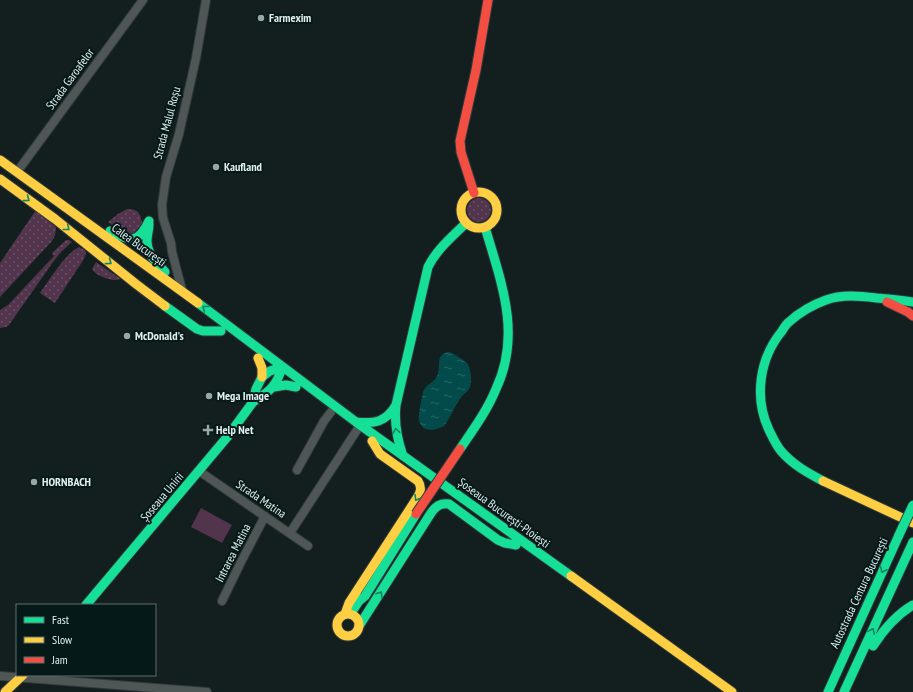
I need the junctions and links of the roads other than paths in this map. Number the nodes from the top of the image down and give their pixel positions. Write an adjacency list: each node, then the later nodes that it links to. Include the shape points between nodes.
1 (143, 0): 6 (street, Strada Garoafelor)
2 (206, 0): 12 (street, Strada Malul Roșu, via 196,58 162,198)
3 (488, 0): 8 (main road, via 478,63 460,141)
4 (0, 160): 6 (main road, Calea București)
5 (0, 169): 18 (main road, Calea București)
6 (17, 172): 9 (main road, Calea București)
7 (0, 178): 18 (main road, one-way to 18, via 197,330)
8 (474, 193): 10 (main road, via 466,198 461,206 461,215); 11 (main road, via 487,194 496,204 494,220)
9 (69, 209): 13 (main road, via 129,239 142,235 149,220 148,245); 14 (main road, Calea București)
10 (466, 223): 11 (main road, via 475,228); 25 (main road, via 441,247 430,262)
11 (486, 227): 42 (main road, bridge, via 508,308 510,340 502,375 486,408 365,596 359,601)
12 (172, 252): 13 (street, via 165,261); 14 (street, Strada Malul Roșu)
13 (154, 261): 14 (main road)
14 (183, 292): 19 (main road, Calea București, one-way to 14)
15 (877, 298): 16 (main road); 17 (main road); 34 (main road, via 852,295 826,300 804,310 783,327 766,354 763,365 759,387 761,409 773,441 799,468)
16 (913, 302)
17 (913, 316)
18 (221, 331): 19 (main road, Calea București)
19 (260, 355): 20 (main road, Șoseaua București-Ploiești); 21 (main road)
20 (279, 370): 21 (main road, via 267,372); 22 (main road, Șoseaua București-Ploiești); 23 (main road, via 278,381); 27 (main road, Șoseaua București-Ploiești)
21 (262, 377): 24 (main road, Șoseaua Unirii)
22 (296, 386): 23 (main road); 26 (main road, Șoseaua București-Ploiești)
23 (274, 387): 24 (main road, Șoseaua Unirii)
24 (253, 402): 31 (main road, Șoseaua Unirii)
25 (396, 406): 27 (main road, via 382,420); 29 (main road, one-way to 25, via 396,432)
26 (332, 412): 27 (main road, Șoseaua București-Ploiești); 30 (street, via 320,428)
27 (357, 426): 28 (main road, Șoseaua București-Ploiești); 29 (main road, Șoseaua București-Ploiești); 35 (street)
28 (372, 441): 37 (main road, Șoseaua București-Ploiești); 42 (main road, one-way to 42, via 380,454 418,481 422,488 349,603)
29 (403, 456): 50 (main road, Șoseaua București-Ploiești)
30 (297, 470)
31 (199, 471): 33 (street, Strada Matina); 40 (main road, Șoseaua Unirii)
32 (913, 505): 51 (main road, Autostrada Centura București, one-way to 51, bridge)
33 (265, 516): 35 (street, Strada Matina); 39 (street, Intrarea Matina)
34 (913, 523)
35 (290, 533): 38 (street, Strada Matina)
36 (913, 542): 45 (main road, one-way to 36)
37 (516, 545): 42 (main road, one-way to 37, via 437,505 449,504 498,540); 49 (main road, Șoseaua București-Ploiești)
38 (308, 546)
39 (222, 600)
40 (87, 604)
41 (913, 605): 45 (main road, via 885,628)
42 (353, 619)
43 (0, 676): 44 (street)
44 (21, 677): 46 (street); 47 (main road)
45 (849, 681): 52 (main road)
46 (108, 688): 48 (street)
47 (5, 692)
48 (207, 692)
49 (720, 692)
50 (732, 692)
51 (828, 692)
52 (844, 692)

